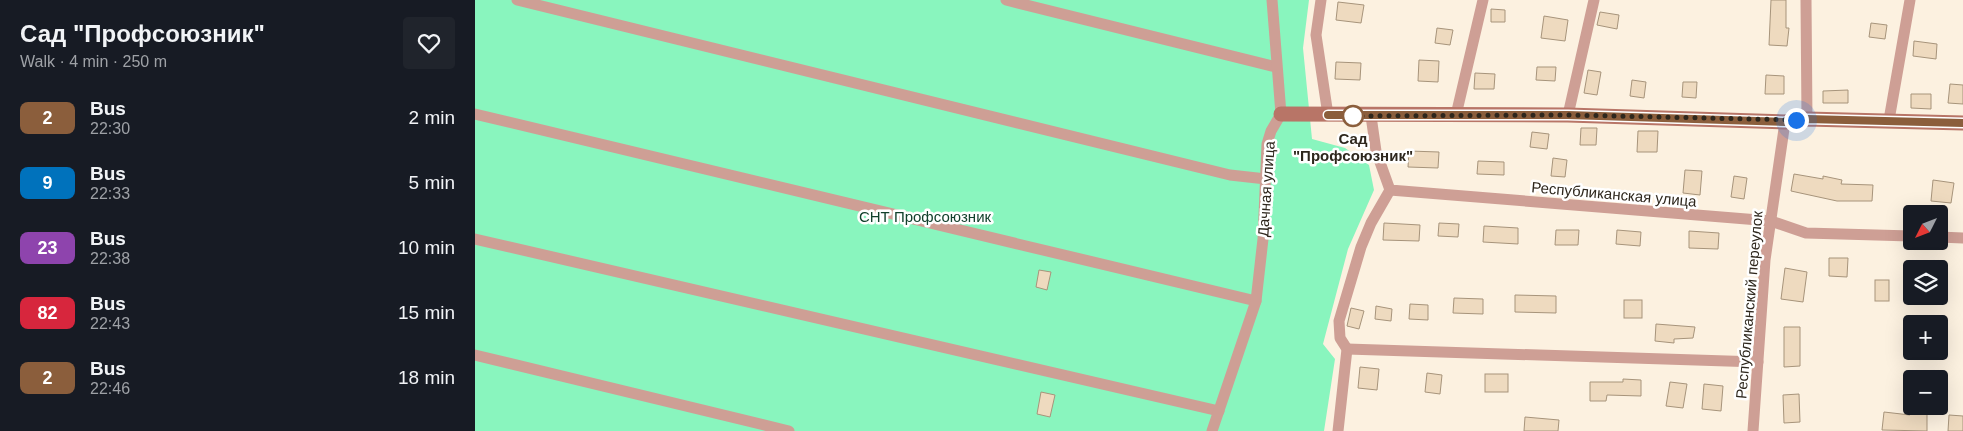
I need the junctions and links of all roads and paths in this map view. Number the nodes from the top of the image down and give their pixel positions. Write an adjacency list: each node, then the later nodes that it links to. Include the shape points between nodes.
1 (517, 0): 20 (street, via 1230,175)
2 (1007, 0): 9 (street)
3 (1272, 0): 9 (street)
4 (1321, 0): 12 (street, via 1316,34)
5 (1483, 0): 15 (street)
6 (1594, 0): 13 (street)
7 (1806, 0): 16 (street)
8 (1909, 0): 17 (street)
9 (1276, 67): 11 (street)
10 (475, 114): 27 (street)
11 (1281, 114): 12 (street); 20 (street, Дачная улица, via 1267,144)
12 (1328, 115): 14 (street)
13 (1568, 115): 15 (street); 18 (street)
14 (1371, 116): 15 (street); 21 (street, via 1376,151)
15 (1456, 116)
16 (1807, 119): 17 (street); 18 (street)
17 (1889, 120): 19 (street)
18 (1785, 122): 22 (street, Республиканский переулок)
19 (1963, 123)
20 (1267, 179): 27 (street, Дачная улица)
21 (1390, 190): 22 (street, Республиканская улица); 28 (street, via 1361,247 1339,321 1341,338)
22 (1771, 221): 23 (street, Республиканская улица, via 1806,233); 30 (street, Республиканский переулок)
23 (1903, 236)
24 (1948, 237): 25 (street)
25 (1963, 238)
26 (475, 239): 31 (street)
27 (1256, 301): 31 (street, Дачная улица)
28 (1347, 349): 30 (street); 34 (street)
29 (475, 355): 32 (street)
30 (1758, 362): 35 (street, Республиканский переулок)
31 (1219, 412): 33 (street, Дачная улица)
32 (789, 431)
33 (1211, 431)
34 (1338, 431)
35 (1753, 431)

